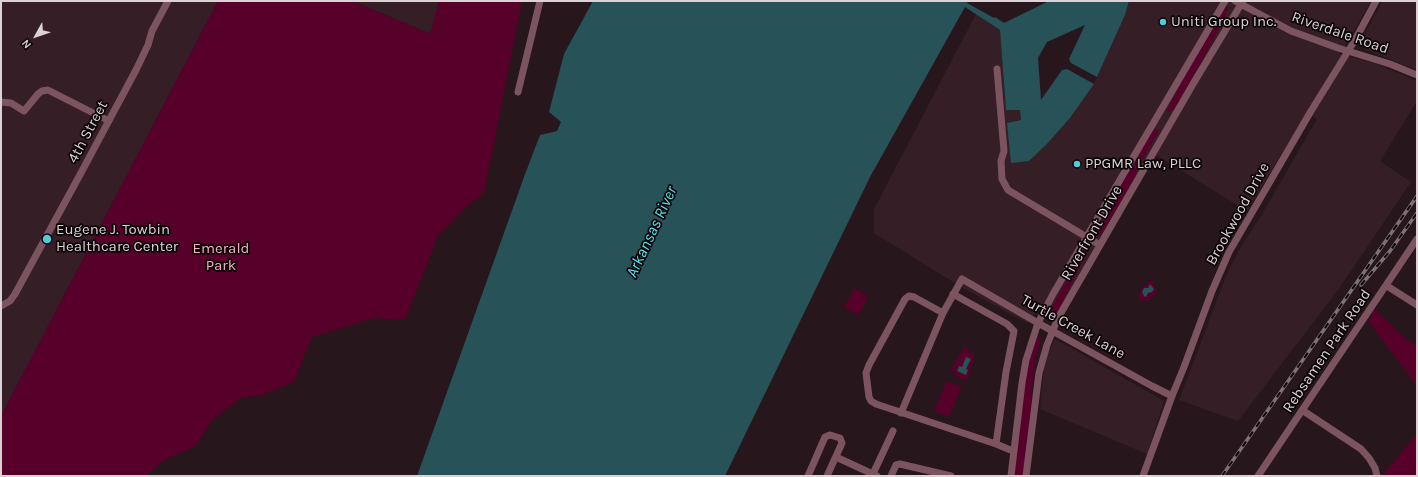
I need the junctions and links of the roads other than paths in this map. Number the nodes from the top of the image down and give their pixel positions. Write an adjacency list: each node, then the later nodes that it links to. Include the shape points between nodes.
1 (168, 1): 11 (street, 4th Street)
2 (540, 1): 9 (street)
3 (1225, 1): 12 (street, Riverfront Drive)
4 (1376, 1): 6 (street, Brookwood Drive)
5 (1240, 2): 6 (street, Riverdale Road, via 1291,31); 14 (street, Riverfront Drive)
6 (1348, 50): 8 (street, Riverdale Road); 22 (street, Brookwood Drive, via 1229,252)
7 (997, 69): 12 (street, via 1004,151 1001,161 1002,175 1008,190)
8 (1417, 75)
9 (518, 92)
10 (1, 102): 11 (street, via 11,103 24,111 38,94 48,90)
11 (109, 122): 18 (street, 4th Street, via 26,274 10,301)
12 (1087, 237): 14 (street); 20 (street, Riverfront Drive)
13 (1417, 239): 15 (street, Rebsamen Park Road)
14 (1100, 244): 21 (street, Riverfront Drive)
15 (1387, 286): 17 (street); 23 (street, Rebsamen Park Road)
16 (953, 294): 19 (street); 20 (street, Turtle Creek Lane, via 962,279); 26 (street, via 1008,324 1014,331)
17 (1417, 305)
18 (1, 306)
19 (943, 313): 24 (street); 24 (street, via 909,296 869,365 866,373 871,401)
20 (1038, 323): 21 (street, Turtle Creek Lane); 27 (street, Riverfront Drive, via 1026,360)
21 (1052, 331): 22 (street, Turtle Creek Lane); 35 (street, Riverfront Drive, via 1039,373)
22 (1172, 396): 36 (street, Brookwood Drive)
23 (1302, 410): 37 (street, Rebsamen Park Road); 38 (street, via 1361,449 1372,463)
24 (901, 413): 26 (street)
25 (893, 431): 29 (street)
26 (996, 444): 27 (street)
27 (1013, 452): 34 (street, Riverfront Drive)
28 (836, 457): 29 (street); 30 (street, via 842,443 840,438 830,435 826,437); 31 (street)
29 (874, 475)
30 (808, 476)
31 (827, 476)
32 (891, 476): 33 (street, via 896,465 900,464)
33 (949, 476)
34 (1010, 476)
35 (1026, 476)
36 (1143, 476)
37 (1258, 476)
38 (1377, 476)

